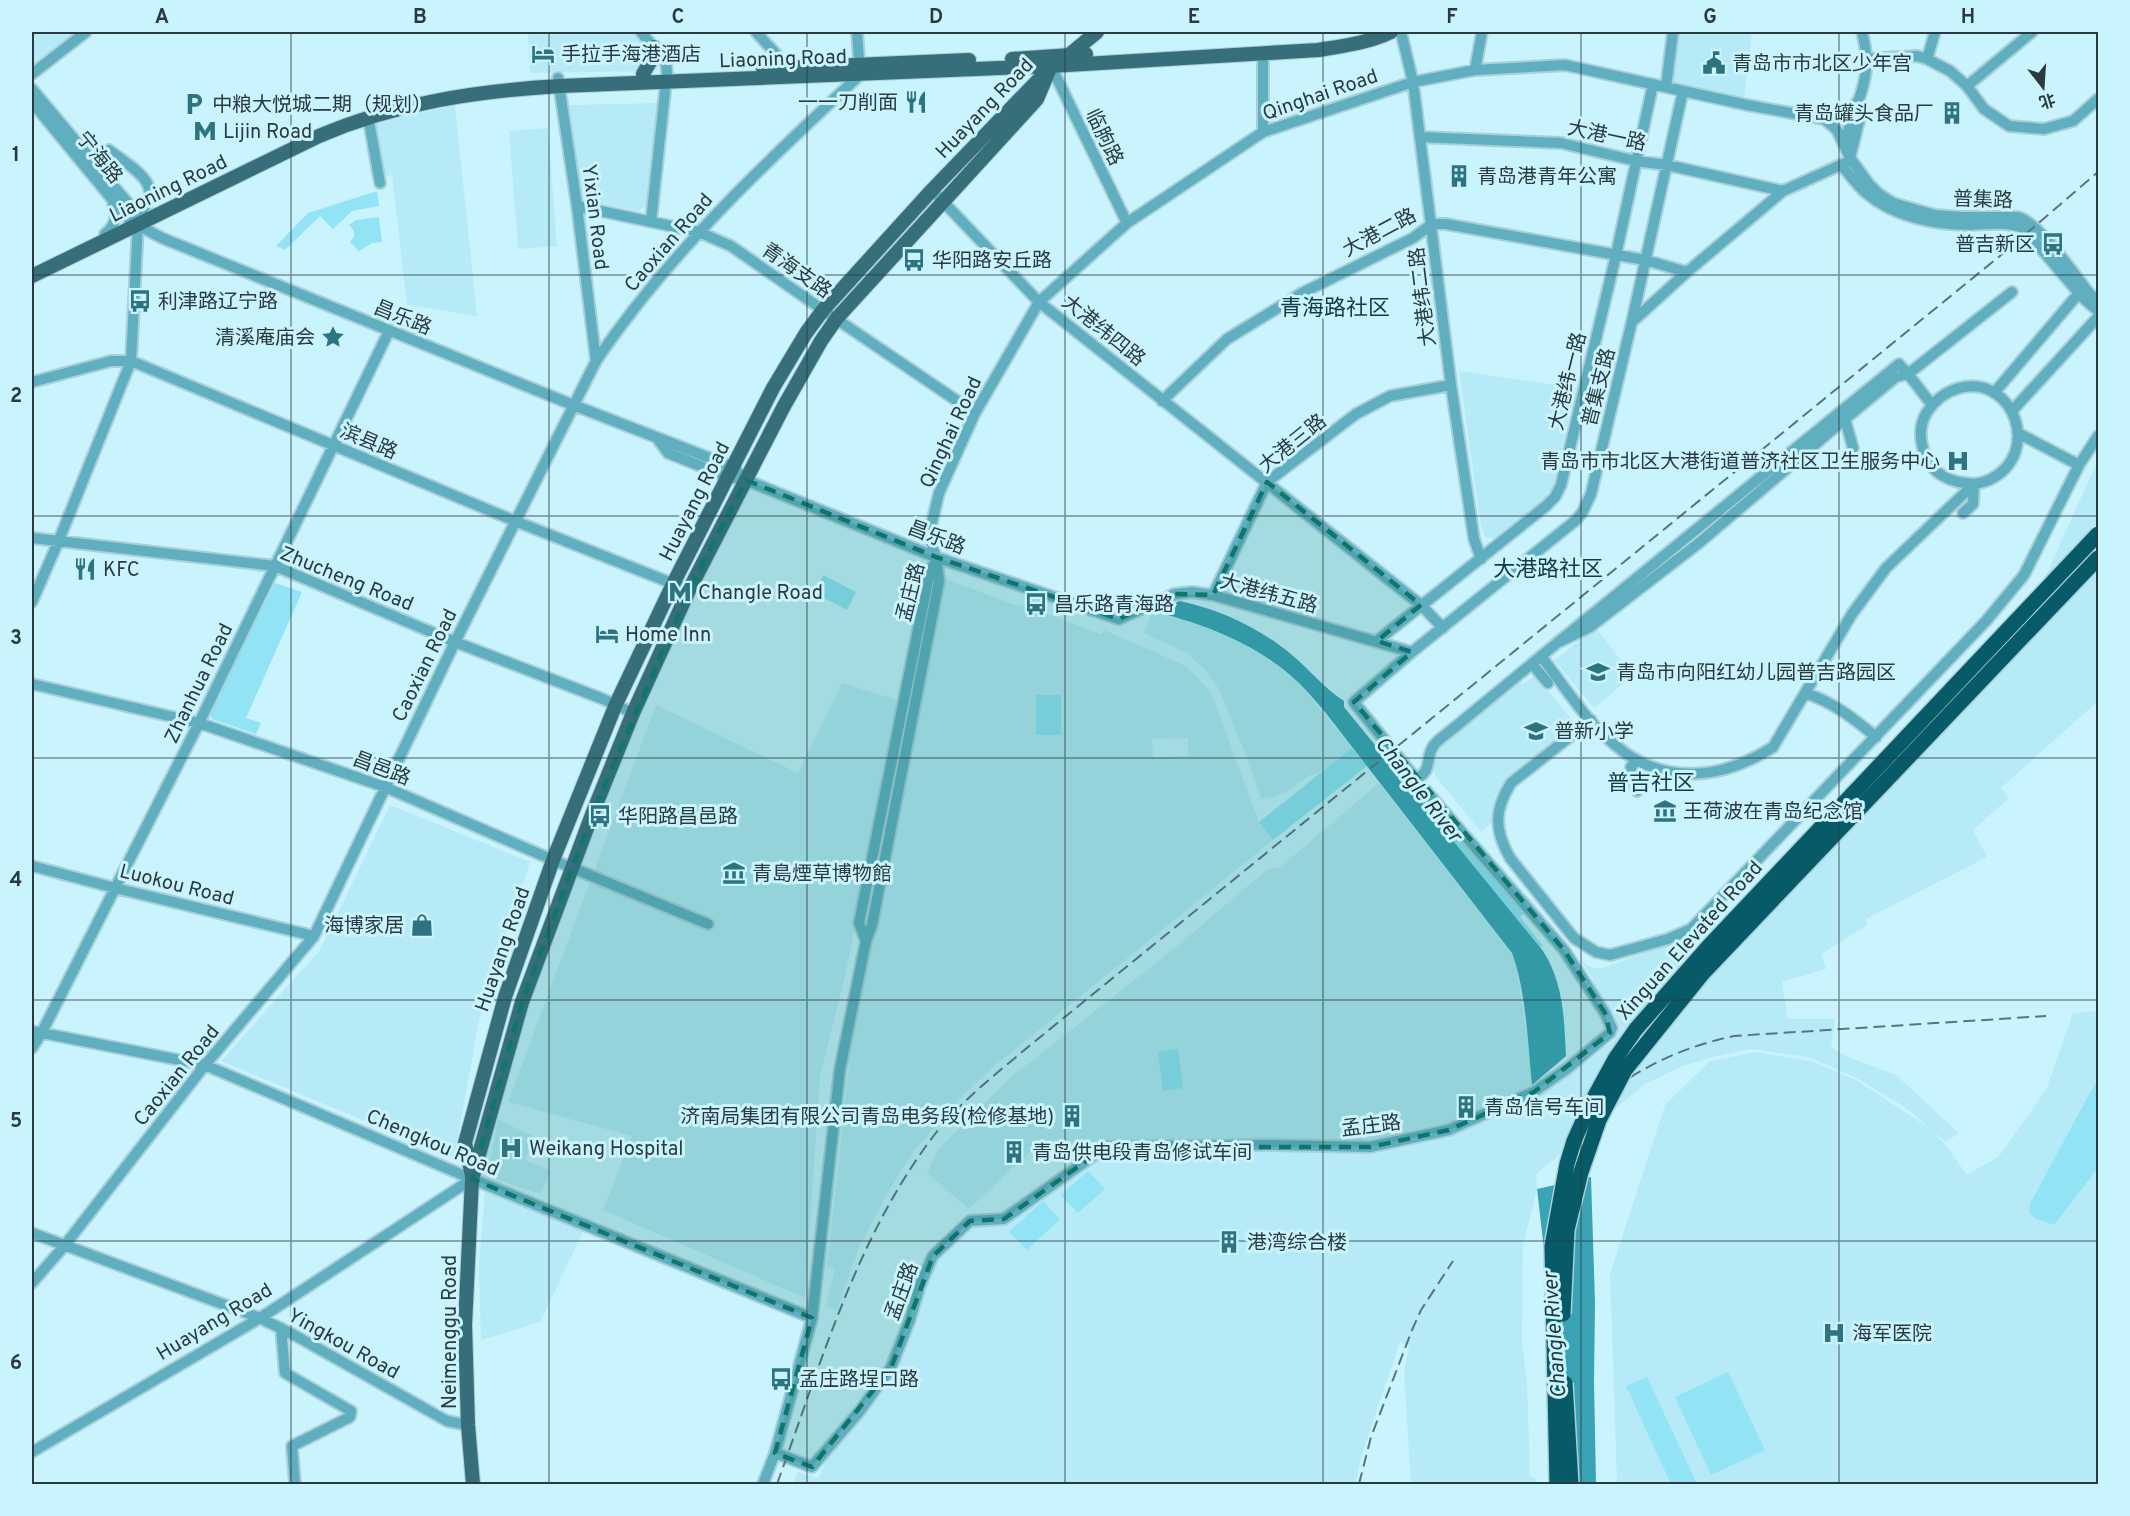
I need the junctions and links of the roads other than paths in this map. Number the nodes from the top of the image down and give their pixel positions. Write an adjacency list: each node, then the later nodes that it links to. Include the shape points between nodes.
1 (86, 32): 26 (street)
2 (641, 32): 16 (street)
3 (756, 32): 25 (street, via 776,54)
4 (857, 32): 23 (street)
5 (1097, 32): 18 (main road)
6 (1366, 32): 18 (main road, Liaoning Road, via 1316,41)
7 (1391, 32): 17 (main road, Liaoning Road, via 1349,45)
8 (1401, 32): 30 (street, 大港纬二路)
9 (1482, 32): 24 (street)
10 (1672, 32): 33 (street)
11 (1862, 32): 21 (street)
12 (1868, 32): 15 (street)
13 (1935, 32): 20 (street)
14 (2032, 32): 32 (street)
15 (1871, 43): 19 (street, via 1875,50); 21 (street)
16 (654, 47): 27 (main road); 28 (street, via 666,63)
17 (1263, 53): 22 (main road, Liaoning Road); 41 (street)
18 (1069, 55): 22 (main road); 23 (main road, Liaoning Road)
19 (1891, 58): 20 (street); 21 (street)
20 (1928, 59): 21 (street); 32 (street)
21 (1869, 61): 36 (street); 46 (street, via 1872,78)
22 (1051, 66): 23 (main road, Liaoning Road); 49 (main road, Huayang Road); 52 (main road, Huayang Road, via 1036,99); 56 (street, 临朐路)
23 (860, 70): 25 (main road, Liaoning Road); 58 (street, Caoxian Road)
24 (1475, 70): 30 (street, Qinghai Road); 31 (street, Qinghai Road, via 1565,65)
25 (775, 73): 28 (main road, Liaoning Road)
26 (32, 74)
27 (642, 74): 28 (main road, Liaoning Road); 29 (main road, Liaoning Road)
28 (667, 77): 29 (main road, Liaoning Road); 55 (street)
29 (559, 82): 39 (main road, Liaoning Road, via 459,96); 53 (street, Yixian Road); 54 (main road, Liaoning Road, via 457,87 366,109 315,129)
30 (1413, 82): 41 (street, Qinghai Road); 42 (street, 大港纬二路)
31 (1653, 84): 33 (street, Qinghai Road); 45 (street, 大港纬一路)
32 (1966, 86): 37 (street, via 1984,109 2008,126 2044,129 2073,120)
33 (1666, 87): 35 (street, Qinghai Road)
34 (32, 89): 54 (street, 宁海路)
35 (1683, 91): 40 (street, Qinghai Road); 47 (street)
36 (1862, 96): 40 (street, via 1852,108); 43 (street)
37 (2098, 99)
38 (32, 102): 51 (street, 宁海路)
39 (368, 116): 48 (street); 54 (main road, Liaoning Road)
40 (1824, 119): 43 (street)
41 (1263, 132): 56 (street, Qinghai Road)
42 (1420, 137): 45 (street, 大港一路, via 1547,141); 57 (street, 大港纬二路)
43 (1844, 143): 46 (street)
44 (109, 150): 54 (street, 宁海路, via 139,173 150,187 147,207)
45 (1636, 161): 47 (street, 大港一路); 60 (street, 大港纬一路)
46 (1846, 162): 50 (street); 66 (street, via 1874,199 1888,208 1938,223 2024,229); 68 (street, 普集路, via 1893,203 1935,215 2026,219)
47 (1667, 165): 50 (street, 大港一路); 61 (street)
48 (380, 183)
49 (932, 190): 52 (street, 大港纬四路); 69 (main road, Huayang Road)
50 (1783, 191): 63 (street)
51 (112, 200): 54 (street, 宁海路); 59 (street, via 116,217)
52 (943, 201): 67 (street, 大港纬四路); 72 (main road, Huayang Road)
53 (577, 206): 55 (street, 青海支路); 76 (street, Yixian Road)
54 (136, 220): 59 (main road, Liaoning Road); 64 (main road, Liaoning Road); 74 (street, 昌乐路, via 162,238); 75 (street)
55 (651, 221): 58 (street, 青海支路)
56 (1127, 223): 67 (street, Qinghai Road)
57 (1432, 224): 60 (street, 大港二路); 79 (street, 大港纬二路); 81 (street, 大港二路, via 1413,238 1302,293 1227,339)
58 (699, 232): 69 (street, 青海支路, via 731,246); 76 (street, Caoxian Road, via 621,324)
59 (105, 234): 62 (main road, Liaoning Road)
60 (1616, 255): 61 (street, 大港二路); 103 (street, 大港纬一路, via 1560,485 1546,506)
61 (1645, 260): 63 (street, 大港二路); 73 (street)
62 (32, 270)
63 (1687, 272): 73 (street)
64 (32, 276)
65 (2012, 292): 77 (street)
66 (2079, 293): 70 (street); 80 (street)
67 (1039, 302): 81 (street, 大港纬四路); 85 (street, Qinghai Road)
68 (2098, 302)
69 (823, 310): 72 (street, 青海支路); 92 (main road, Huayang Road, via 773,388)
70 (2098, 311)
71 (2098, 317): 84 (street)
72 (837, 318): 85 (street, 青海支路); 93 (main road, Huayang Road, via 821,340)
73 (1632, 321): 111 (street, 普集支路, via 1591,494 1582,513)
74 (389, 331): 82 (street, 昌乐路); 89 (street, Zhanhua Road)
75 (131, 361): 78 (street, 滨县路, via 111,361); 89 (street, 滨县路); 100 (street)
76 (596, 361): 82 (street, Caoxian Road)
77 (1908, 374): 83 (street); 86 (street, via 1896,377); 114 (street, via 1899,364)
78 (32, 382)
79 (1451, 385): 94 (street, 大港三路, via 1390,396 1356,414); 103 (street, 大港纬二路, via 1474,539)
80 (1994, 393): 83 (street, via 1966,387 1949,391); 84 (street)
81 (1162, 400): 94 (street, 大港纬四路)
82 (573, 405): 92 (street, 昌乐路); 97 (street, Caoxian Road)
83 (1932, 405): 95 (street, via 1921,431 1922,448 1929,464 1941,476 1957,483)
84 (2012, 411): 87 (street)
85 (975, 413): 101 (street, Qinghai Road, via 939,493 929,535)
86 (1845, 419): 90 (street); 114 (street, via 1700,543 1590,627)
87 (2018, 433): 91 (street); 95 (street, via 2014,456 2005,470)
88 (2098, 436): 91 (street)
89 (334, 446): 97 (street, 滨县路); 104 (street, Zhanhua Road)
90 (1853, 448)
91 (2079, 465): 125 (street, via 2024,575)
92 (730, 472): 93 (street, 昌乐路); 105 (main road, Huayang Road)
93 (746, 480): 101 (street, 昌乐路); 106 (main road, Huayang Road)
94 (1267, 482): 107 (street, 大港三路); 109 (street, 大港纬四路)
95 (1974, 484): 96 (street, via 1973,504); 120 (street, via 1886,568 1852,614)
96 (1963, 513)
97 (515, 521): 105 (street, 滨县路); 113 (street, Caoxian Road)
98 (2098, 534): 152 (highway, Xinguan Elevated Road, bridge, via 1708,947 1636,1029 1615,1059 1574,1141 1552,1246)
99 (32, 537): 100 (street, Zhucheng Road)
100 (59, 540): 104 (street, Zhucheng Road); 108 (street)
101 (936, 557): 110 (street, 昌乐路); 144 (street, 孟庄路, via 859,923 866,941 840,1069)
102 (2098, 558): 153 (highway, Xinguan Elevated Road, bridge, via 1703,973 1625,1070 1599,1120 1567,1230 1563,1302)
103 (1481, 559): 109 (street, 大港纬一路)
104 (275, 566): 113 (street, Zhucheng Road); 124 (street, Zhanhua Road)
105 (673, 584): 106 (street, 滨县路); 121 (main road, Huayang Road)
106 (689, 590): 122 (main road, Huayang Road)
107 (1214, 595): 110 (street, 大港纬五路, via 1174,594); 112 (street, 大港纬五路)
108 (32, 602)
109 (1421, 605): 111 (street, 大港纬四路); 112 (street, 大港纬一路)
110 (1119, 619)
111 (1443, 628): 115 (street, 普集支路)
112 (1377, 641): 115 (street, 大港纬五路)
113 (455, 642): 121 (street, Zhucheng Road); 128 (street, Caoxian Road)
114 (1557, 643): 116 (street)
115 (1412, 652): 127 (street, 孟庄路, via 1354,702)
116 (1541, 656): 117 (street); 123 (street)
117 (1532, 664): 118 (street); 127 (street, via 1433,746 1428,768)
118 (1548, 683)
119 (32, 684): 124 (street, 昌邑路)
120 (1805, 693): 125 (street, via 1851,715); 126 (street, via 1773,747 1753,760 1725,770 1695,774 1659,771)
121 (616, 704): 122 (street, Zhucheng Road); 130 (main road, Huayang Road)
122 (633, 713): 132 (main road, Huayang Road)
123 (1591, 720): 125 (street, via 1511,783 1498,812 1498,827 1510,858 1574,938 1596,952 1610,955 1691,929); 126 (street)
124 (199, 723): 128 (street, 昌邑路); 133 (street, Zhanhua Road)
125 (1876, 737)
126 (1636, 760): 129 (street, via 1631,766)
127 (1416, 779): 148 (street, 孟庄路, via 1564,950 1605,1013 1612,1028 1610,1033 1534,1092 1449,1130 1370,1147 1106,1147 1004,1220 970,1221 933,1256 891,1368 860,1411 812,1467)
128 (386, 787): 130 (street, 昌邑路); 135 (street, Caoxian Road)
129 (1637, 791)
130 (553, 860): 132 (street, 昌邑路); 139 (main road, Huayang Road, via 505,997 465,1143)
131 (32, 866): 133 (street, Luokou Road)
132 (572, 868): 134 (street, 昌邑路); 139 (main road, Huayang Road, via 522,1002)
133 (115, 888): 135 (street, Luokou Road); 136 (street, Zhanhua Road)
134 (708, 924)
135 (314, 936): 138 (street, Caoxian Road)
136 (36, 1033): 137 (street, Zhanhua Road); 138 (street, Chengkou Road)
137 (32, 1048)
138 (205, 1065): 139 (street, Chengkou Road); 141 (street, Caoxian Road)
139 (472, 1179): 143 (street, Huayang Road); 144 (street, Chengkou Road); 146 (main road, Neimenggu Road, via 465,1324)
140 (32, 1233): 141 (street, Yingkou Road)
141 (66, 1245): 142 (street, Caoxian Road); 143 (street, Yingkou Road)
142 (32, 1283)
143 (260, 1318): 145 (street, Yingkou Road); 147 (street, Huayang Road)
144 (812, 1318): 148 (street, 孟庄路)
145 (281, 1328): 146 (street, Yingkou Road, via 447,1421); 149 (street, via 285,1373 351,1411 350,1417 292,1446)
146 (468, 1425): 150 (main road, Neimenggu Road)
147 (32, 1452)
148 (774, 1453): 151 (street, 孟庄路)
149 (295, 1485)
150 (473, 1485)
151 (763, 1485)
152 (1557, 1485)
153 (1570, 1485)

